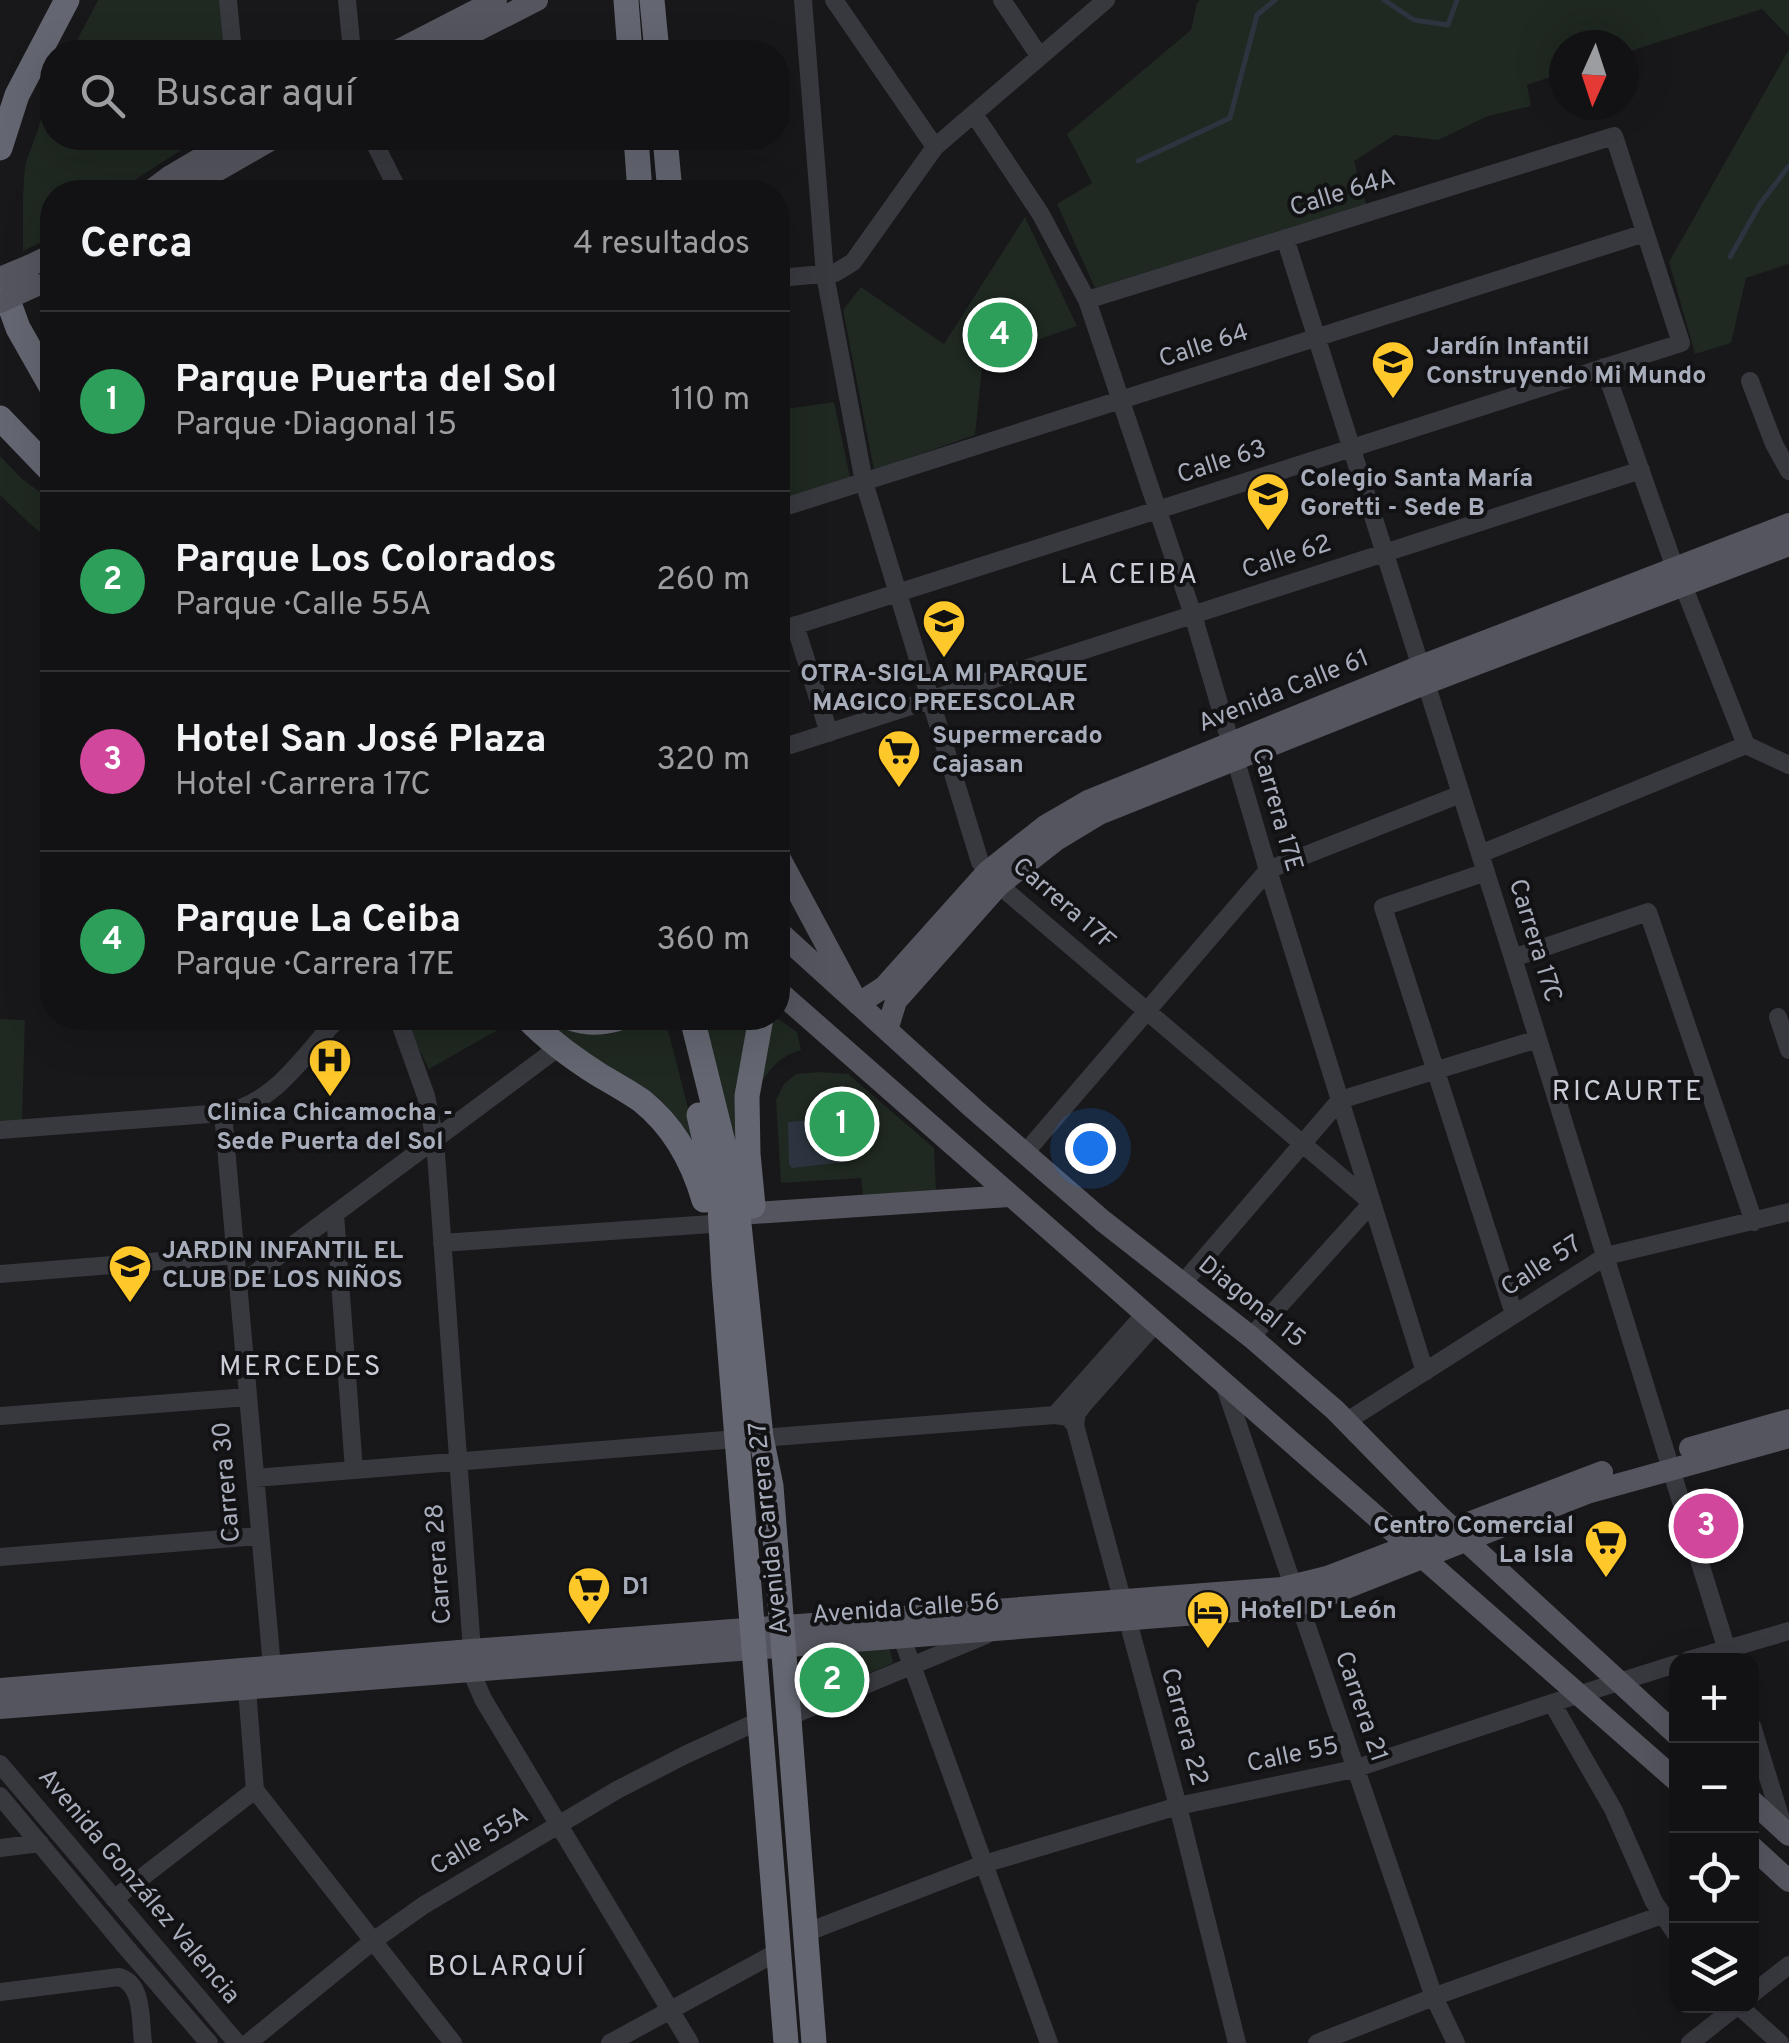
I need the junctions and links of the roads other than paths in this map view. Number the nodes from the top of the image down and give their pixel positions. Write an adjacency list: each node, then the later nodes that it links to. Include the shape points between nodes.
1 (67, 0): 13 (highway)
2 (228, 0): 14 (street)
3 (347, 0): 15 (street)
4 (496, 0): 12 (main road)
5 (537, 0): 12 (main road)
6 (626, 0): 18 (highway)
7 (652, 0): 19 (highway)
8 (1002, 0): 21 (street)
9 (1106, 0): 21 (street)
10 (836, 3): 11 (street); 23 (street)
11 (804, 7): 39 (street, Carrera 17F)
12 (470, 16): 16 (main road); 17 (main road)
13 (46, 40)
14 (231, 40)
15 (351, 40)
16 (421, 40)
17 (447, 40)
18 (629, 40)
19 (656, 40)
20 (40, 51): 24 (highway)
21 (1040, 57): 22 (street)
22 (974, 114): 23 (street); 42 (street, Carrera 17E, via 1040,213)
23 (935, 147): 39 (street, via 853,262)
24 (0, 148)
25 (215, 150): 30 (main road)
26 (253, 150): 31 (main road)
27 (378, 150): 32 (street)
28 (637, 150): 33 (highway)
29 (666, 150): 34 (highway)
30 (165, 180)
31 (201, 180)
32 (393, 180)
33 (639, 180)
34 (669, 180)
35 (1645, 233): 36 (street, Calle 64A, via 1614,136); 44 (street, Calle 64); 46 (street, Calle 63, via 1681,343)
36 (1285, 238): 42 (street, Calle 64A); 44 (street, Carrera 17C)
37 (40, 269): 40 (main road, bridge)
38 (40, 272): 43 (main road, bridge)
39 (826, 274): 41 (street); 54 (street, Carrera 17F)
40 (0, 276): 45 (highway)
41 (790, 277)
42 (1087, 300): 48 (street, Carrera 17E)
43 (0, 302)
44 (1316, 338): 48 (street, Calle 64); 50 (street, Carrera 17C)
45 (40, 367)
46 (1604, 367): 50 (street, Calle 63); 52 (street)
47 (1750, 381): 53 (street)
48 (1121, 400): 54 (street, Calle 64); 56 (street, Carrera 17E)
49 (0, 418): 51 (highway)
50 (1352, 448): 56 (street, Calle 63); 59 (street, Carrera 17C)
51 (40, 460)
52 (1640, 470): 59 (street, Calle 62); 60 (street)
53 (1789, 471)
54 (864, 482): 55 (street, Calle 64); 61 (street, Carrera 17F)
55 (790, 506)
56 (1158, 510): 61 (street, Calle 63); 62 (street, Carrera 17E)
57 (1789, 524): 60 (main road, Avenida Calle 61)
58 (1789, 545): 60 (main road, Avenida Calle 61)
59 (1385, 553): 62 (street, Calle 62); 65 (street, Carrera 17C)
60 (1679, 576): 65 (main road, Avenida Calle 61); 68 (street)
61 (899, 592): 63 (street, Calle 63); 66 (street, Carrera 17F)
62 (1193, 615): 66 (street, Calle 62); 70 (street, Carrera 17E)
63 (790, 627)
64 (790, 638): 67 (street)
65 (1424, 674): 70 (main road, Avenida Calle 61); 72 (street, Carrera 17C)
66 (932, 700): 67 (street, Calle 62); 76 (street, Carrera 17F, via 980,862)
67 (829, 733): 69 (street, Calle 62)
68 (1746, 744): 71 (street); 73 (street)
69 (790, 745)
70 (1233, 751): 74 (street, Carrera 17E); 76 (main road, Avenida Calle 61, via 1098,814)
71 (1789, 765)
72 (1461, 794): 73 (street, Carrera 17C); 74 (street)
73 (1483, 863): 78 (street, Carrera 17C); 93 (street, via 1383,907)
74 (1268, 870): 81 (street); 94 (street, Carrera 17E)
75 (790, 877): 80 (main road)
76 (993, 879): 80 (main road, Avenida Calle 61, via 884,987); 81 (street, Carrera 17F); 89 (main road, Avenida Calle 61, via 896,1002)
77 (790, 942): 80 (main road, Diagonal 15)
78 (1513, 958): 90 (street, Carrera 17C); 105 (street, via 1648,912)
79 (790, 1002): 100 (main road)
80 (858, 1004): 89 (main road, Diagonal 15)
81 (1147, 1011): 98 (street, Carrera 17F); 99 (street)
82 (1778, 1017): 92 (street)
83 (327, 1030): 95 (street, via 269,1094)
84 (400, 1030): 97 (street, Carrera 28)
85 (540, 1030): 91 (highway)
86 (679, 1030): 111 (highway, Avenida Carrera 27, via 720,1207)
87 (695, 1030): 132 (highway, Avenida Carrera 27, via 736,1194 760,1437)
88 (759, 1030): 103 (highway, via 746,1109)
89 (886, 1030): 99 (main road, Diagonal 15)
90 (1538, 1039): 93 (street); 109 (street, Carrera 17C)
91 (559, 1047): 97 (street); 106 (highway, via 634,1096 666,1126 694,1170)
92 (1789, 1050)
93 (1436, 1070): 94 (street); 114 (street)
94 (1340, 1100): 98 (street); 101 (street, Carrera 17E)
95 (223, 1113): 96 (street); 108 (street, Carrera 30)
96 (0, 1130)
97 (435, 1140): 104 (street); 107 (street, Carrera 28)
98 (1302, 1143): 101 (street, Carrera 17F); 112 (street)
99 (1025, 1154): 112 (main road, Diagonal 15)
100 (1009, 1196): 103 (main road); 115 (main road)
101 (1372, 1203): 116 (street); 117 (street, Carrera 17E)
102 (1789, 1212): 105 (street, Calle 57)
103 (753, 1213): 125 (highway)
104 (335, 1214): 113 (street); 130 (street)
105 (1754, 1222): 109 (street, Calle 57)
106 (711, 1224): 107 (street); 111 (highway)
107 (442, 1243): 128 (street, Carrera 28)
108 (236, 1255): 110 (street); 113 (street, Carrera 30)
109 (1606, 1256): 114 (street, Calle 57); 129 (street, Carrera 17C)
110 (0, 1274)
111 (724, 1278): 127 (highway, Avenida Carrera 27)
112 (1184, 1282): 116 (main road, Diagonal 15)
113 (238, 1286): 119 (street, Carrera 30)
114 (1514, 1314): 117 (street, Calle 57)
115 (1149, 1320): 118 (main road); 120 (street); 124 (street)
116 (1251, 1337): 123 (main road, Diagonal 15)
117 (1425, 1372): 123 (street, Calle 57)
118 (1224, 1384): 135 (main road); 137 (street, Carrera 21)
119 (248, 1397): 121 (street); 131 (street, Carrera 30)
120 (1055, 1415): 124 (street); 125 (street)
121 (0, 1416)
122 (1789, 1420): 129 (main road, Avenida Calle 56)
123 (1347, 1421): 133 (main road, Diagonal 15)
124 (1075, 1425): 138 (street, Carrera 22)
125 (774, 1437): 132 (highway)
126 (1789, 1437): 129 (main road, Avenida Calle 56)
127 (737, 1439): 128 (street); 143 (highway, Avenida Carrera 27)
128 (458, 1461): 130 (street); 146 (street, Carrera 28)
129 (1668, 1462): 133 (main road, Avenida Calle 56); 144 (street, Carrera 17C)
130 (354, 1470): 131 (street)
131 (255, 1478): 134 (street, Carrera 30)
132 (771, 1486): 141 (highway, Avenida Carrera 27)
133 (1460, 1535): 135 (main road, Avenida Calle 56); 150 (main road, Diagonal 15)
134 (260, 1536): 136 (street); 149 (street, Carrera 30)
135 (1418, 1552): 137 (main road, Avenida Calle 56, via 1326,1577); 153 (main road)
136 (0, 1557)
137 (1296, 1596): 138 (main road, Avenida Calle 56); 161 (street, Carrera 21)
138 (1126, 1611): 139 (main road, Avenida Calle 56); 141 (main road, Avenida Calle 56); 165 (street, Carrera 22)
139 (997, 1630): 142 (main road, Avenida Calle 56); 147 (street)
140 (1789, 1632): 145 (street)
141 (782, 1637): 142 (main road, Avenida Calle 56); 143 (main road, Avenida Calle 56); 156 (highway, Avenida Carrera 27)
142 (902, 1638): 147 (street)
143 (754, 1639): 146 (main road, Avenida Calle 56); 157 (highway, Avenida Carrera 27)
144 (1728, 1653)
145 (1734, 1653)
146 (472, 1661): 149 (main road, Avenida Calle 56); 151 (main road, Avenida Calle 56); 167 (street, Carrera 28, via 477,1688)
147 (912, 1666): 156 (street); 172 (street)
148 (1669, 1666): 150 (street, Calle 55)
149 (272, 1667): 152 (main road, Avenida Calle 56)
150 (1618, 1681): 153 (street, Calle 55); 158 (main road, Diagonal 15)
151 (248, 1688): 155 (main road, Avenida Calle 56); 163 (street)
152 (0, 1690)
153 (1580, 1694): 154 (street, Calle 55); 162 (main road)
154 (1552, 1703): 161 (street, Calle 55); 175 (street, via 1613,1809)
155 (0, 1708)
156 (788, 1717): 177 (highway, Avenida Carrera 27)
157 (761, 1720): 167 (street, Calle 55A); 180 (highway, Avenida Carrera 27)
158 (1669, 1728)
159 (1757, 1743): 168 (street)
160 (0, 1764): 174 (street, Avenida González Valencia)
161 (1354, 1769): 165 (street, Calle 55); 186 (street, Carrera 21)
162 (1669, 1774)
163 (255, 1790): 174 (street); 178 (street)
164 (0, 1796): 169 (street, Avenida González Valencia)
165 (1178, 1806): 172 (street, Calle 55); 202 (street, Carrera 22)
166 (1759, 1806): 168 (main road)
167 (558, 1824): 178 (street, Calle 55A); 188 (street, Carrera 28)
168 (1783, 1824)
169 (40, 1843): 170 (street); 179 (street, Avenida González Valencia)
170 (0, 1848)
171 (1759, 1853): 173 (main road)
172 (984, 1864): 177 (street, Calle 55); 201 (street)
173 (1789, 1881)
174 (114, 1899): 194 (street, Avenida González Valencia)
175 (1662, 1915): 176 (street); 186 (street)
176 (1669, 1924)
177 (805, 1933): 200 (highway, Avenida Carrera 27)
178 (373, 1941): 195 (street, Calle 55A); 196 (street)
179 (124, 1946): 182 (street, via 126,1966); 185 (street, Avenida González Valencia)
180 (779, 1950): 188 (street); 199 (highway, Avenida Carrera 27)
181 (1789, 1965): 183 (street)
182 (119, 1978): 184 (street); 187 (street, via 135,1988)
183 (1759, 1989)
184 (0, 1992)
185 (169, 1997): 187 (street, via 152,1994); 193 (street, Avenida González Valencia)
186 (1434, 1997): 191 (street); 204 (street, Carrera 21)
187 (138, 2003): 192 (street)
188 (670, 2009): 197 (street); 198 (street, Carrera 28)
189 (1729, 2013): 205 (street)
190 (1746, 2013): 206 (street)
191 (1344, 2038): 203 (street)
192 (143, 2043)
193 (209, 2043)
194 (238, 2043)
195 (248, 2043)
196 (453, 2043)
197 (610, 2043)
198 (690, 2043)
199 (786, 2043)
200 (814, 2043)
201 (1049, 2043)
202 (1237, 2043)
203 (1318, 2043)
204 (1456, 2043)
205 (1690, 2043)
206 (1780, 2043)

